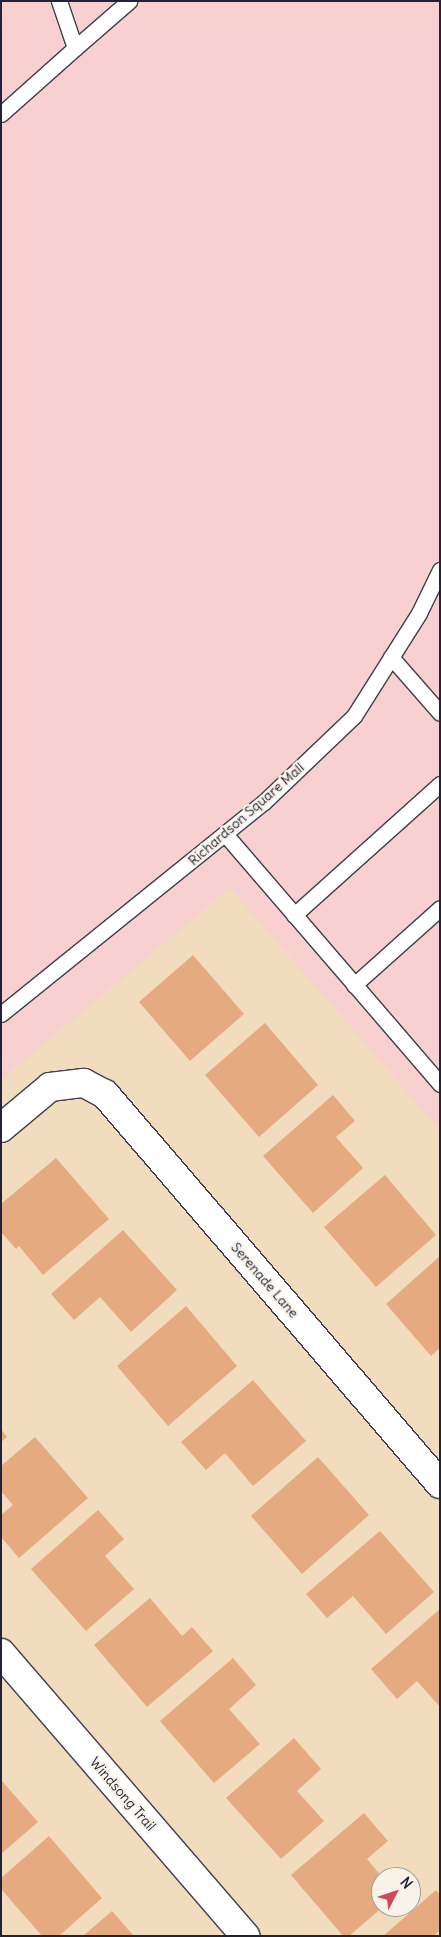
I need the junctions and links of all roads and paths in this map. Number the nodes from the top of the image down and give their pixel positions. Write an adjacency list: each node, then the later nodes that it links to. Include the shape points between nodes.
1 (59, 1): 3 (lane)
2 (129, 1): 3 (lane)
3 (75, 48): 4 (lane)
4 (1, 114)
5 (440, 570): 6 (lane, Richardson Square Mall, via 419,613)
6 (391, 657): 7 (lane); 9 (lane, Richardson Square Mall, via 354,716 264,802)
7 (438, 709)
8 (440, 784): 11 (lane)
9 (225, 834): 11 (lane); 13 (lane, Richardson Square Mall)
10 (440, 908): 12 (lane)
11 (294, 915): 12 (lane)
12 (354, 985): 14 (lane)
13 (1, 1014)
14 (440, 1084)
15 (1, 1128): 16 (street, Serenade Lane, via 50,1087 84,1083 105,1094)
16 (440, 1484)
17 (1, 1652): 18 (street, Windsong Trail)
18 (245, 1936)

